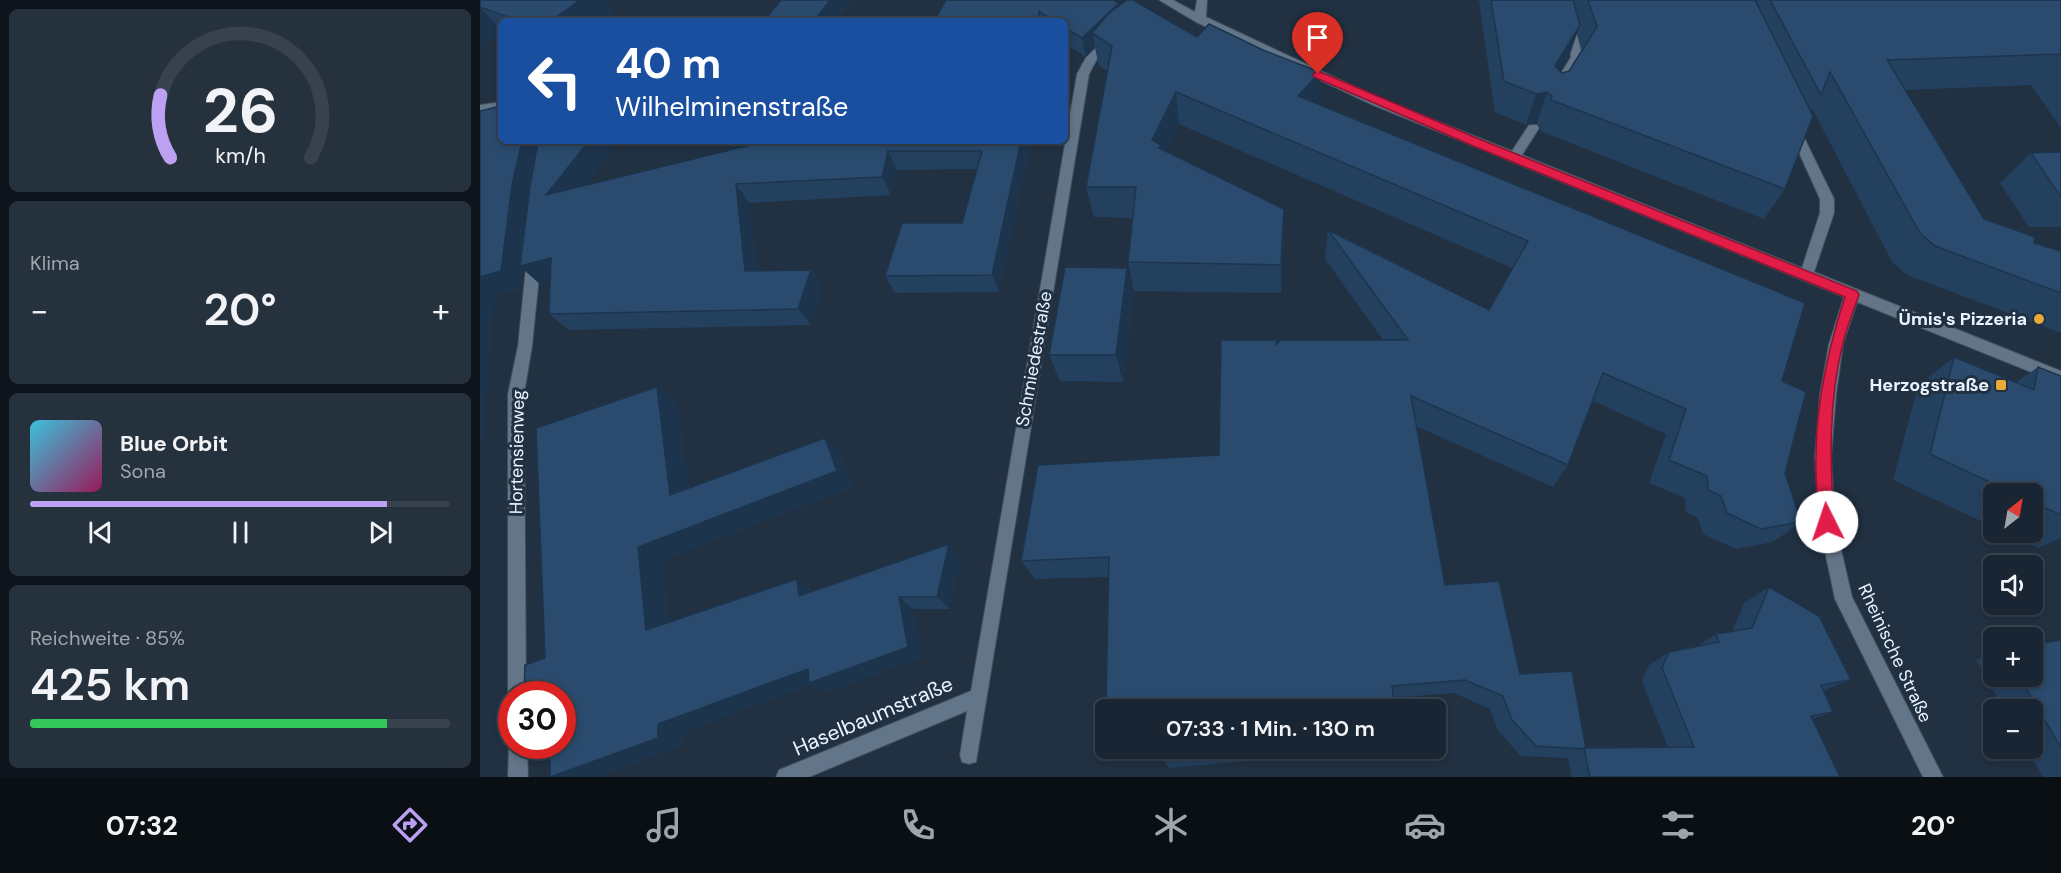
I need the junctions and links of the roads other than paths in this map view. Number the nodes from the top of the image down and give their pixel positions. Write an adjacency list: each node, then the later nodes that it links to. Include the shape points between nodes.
1 (1165, 0): 4 (street); 5 (street)
2 (1202, 0): 5 (street)
3 (1562, 0): 7 (street, via 1577,57)
4 (1149, 12)
5 (1200, 19): 12 (street, via 1377,102)
6 (1123, 29): 18 (street, Schmiedestraße, via 1093,55 1083,74)
7 (1552, 98)
8 (498, 106): 9 (street)
9 (480, 108)
10 (1787, 115): 14 (street, via 1827,199 1827,213)
11 (1533, 128): 12 (street)
12 (1514, 158): 14 (street)
13 (536, 243): 17 (street, Hortensienweg, via 516,394)
14 (1806, 276): 15 (street)
15 (1852, 295): 16 (street); 23 (street, Rheinische Straße, via 1836,344 1828,395 1823,458 1827,522 1844,599)
16 (2061, 378)
17 (517, 681)
18 (978, 697): 19 (street, Schmiedestraße); 22 (street, Haselbaumstraße)
19 (969, 755)
20 (518, 759): 21 (street)
21 (518, 777)
22 (786, 777)
23 (1933, 777)

